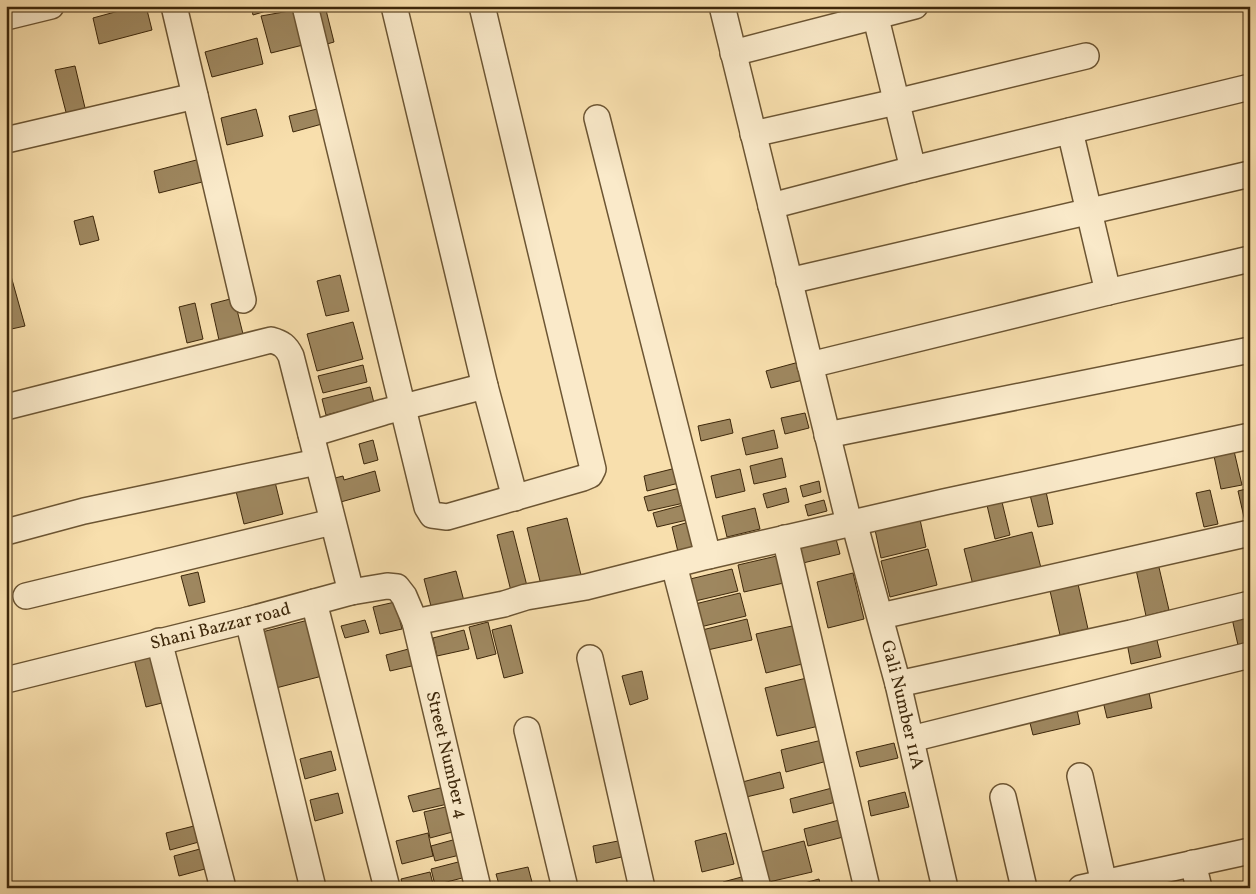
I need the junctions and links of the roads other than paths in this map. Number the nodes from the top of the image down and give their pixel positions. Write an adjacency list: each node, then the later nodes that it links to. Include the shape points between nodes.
1 (52, 6): 9 (street)
2 (174, 6): 13 (street)
3 (305, 6): 31 (street)
4 (394, 6): 29 (street)
5 (482, 6): 36 (street, via 593,469 583,478)
6 (722, 6): 10 (street, Gali Number 11A)
7 (915, 6): 8 (street)
8 (874, 12): 10 (street); 14 (street)
9 (6, 17)
10 (733, 53): 17 (street, Gali Number 11A)
11 (1086, 56): 14 (street)
12 (1250, 87): 16 (street)
13 (195, 96): 18 (street); 26 (street)
14 (896, 102): 17 (street); 19 (street)
15 (597, 118): 42 (street)
16 (1070, 131): 19 (street); 22 (street)
17 (754, 134): 21 (street, Gali Number 11A)
18 (6, 140)
19 (913, 169): 21 (street)
20 (1250, 174): 22 (street)
21 (771, 206): 24 (street, Gali Number 11A)
22 (1087, 211): 24 (street); 25 (street)
23 (1250, 259): 25 (street)
24 (789, 281): 28 (street, Gali Number 11A)
25 (1108, 292): 28 (street)
26 (243, 300)
27 (1250, 350): 33 (street)
28 (810, 365): 33 (street, Gali Number 11A)
29 (485, 386): 31 (street); 36 (street)
30 (6, 407): 32 (street, via 271,340 287,349)
31 (403, 408): 32 (street); 36 (street, via 427,507 432,515 448,517)
32 (311, 434): 35 (street)
33 (827, 434): 38 (street, Gali Number 11A)
34 (1250, 436): 38 (street)
35 (317, 462): 37 (street); 39 (street, via 84,511)
36 (515, 498)
37 (332, 522): 44 (street); 45 (street)
38 (852, 523): 41 (street); 48 (street, Gali Number 11A)
39 (6, 532)
40 (1250, 533): 48 (street)
41 (785, 538): 42 (street); 70 (street)
42 (708, 556): 43 (street)
43 (674, 564): 50 (street); 69 (street)
44 (351, 592): 46 (street, Shani Bazzar road); 50 (street, Shani Bazzar road, via 397,587)
45 (26, 596)
46 (314, 602): 49 (street, Shani Bazzar road); 65 (street)
47 (1250, 604): 55 (street)
48 (881, 616): 55 (street, Gali Number 11A)
49 (248, 620): 51 (street, Shani Bazzar road); 64 (street)
50 (415, 622): 66 (street, Street Number 4)
51 (159, 641): 54 (street, Shani Bazzar road); 63 (street)
52 (1250, 655): 57 (street)
53 (590, 658): 68 (street)
54 (6, 680)
55 (898, 684): 57 (street, Gali Number 11A)
56 (527, 730): 67 (street)
57 (911, 739): 71 (street, Gali Number 11A)
58 (1080, 776): 62 (street)
59 (1003, 797): 72 (street)
60 (1250, 851): 61 (street)
61 (1193, 863): 62 (street); 73 (street)
62 (1097, 886)
63 (223, 888)
64 (313, 888)
65 (387, 888)
66 (478, 888)
67 (565, 888)
68 (642, 888)
69 (758, 888)
70 (867, 888)
71 (945, 888)
72 (1024, 888)
73 (1199, 888)

